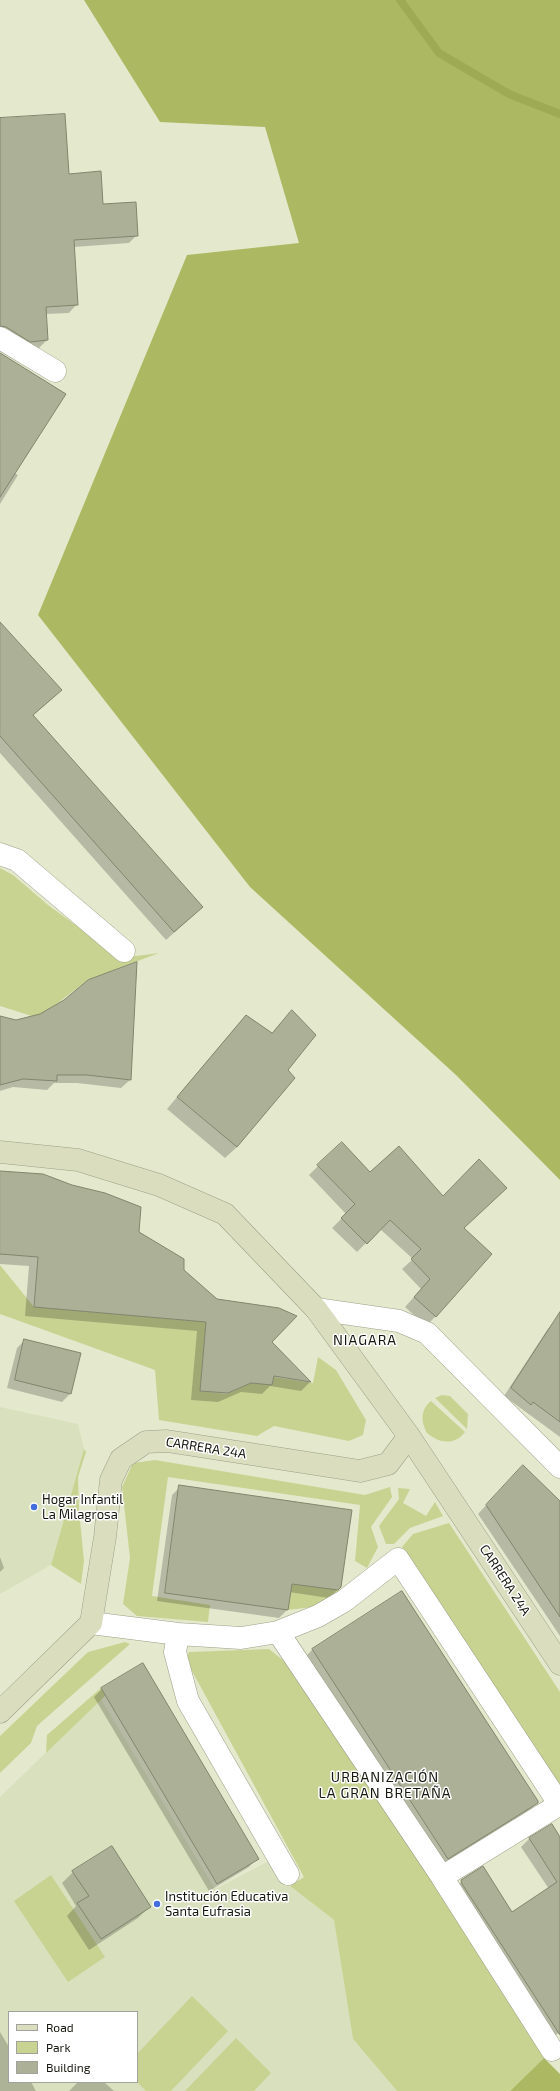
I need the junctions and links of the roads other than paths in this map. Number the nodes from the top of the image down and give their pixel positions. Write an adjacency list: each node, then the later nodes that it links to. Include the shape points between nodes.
1 (0, 338): 2 (street)
2 (55, 371)
3 (0, 854): 4 (street, via 17,860)
4 (124, 951)
5 (0, 1152): 6 (street, CARRERA 24A, via 78,1160 159,1185 225,1214)
6 (316, 1309): 7 (street, CARRERA 24A); 8 (street, via 399,1321 427,1333)
7 (409, 1436): 9 (street, CARRERA 24A, via 388,1464 360,1471 167,1441 146,1442 121,1459 111,1480); 12 (street, CARRERA 24A)
8 (560, 1467)
9 (92, 1624): 11 (street); 13 (street)
10 (278, 1632): 11 (street, via 241,1638); 14 (street, via 318,1616 344,1601 398,1559); 16 (street)
11 (178, 1634): 15 (street, via 175,1652 188,1701)
12 (560, 1664)
13 (0, 1712)
14 (560, 1805): 16 (street)
15 (288, 1874)
16 (442, 1877): 17 (street)
17 (552, 2050)

